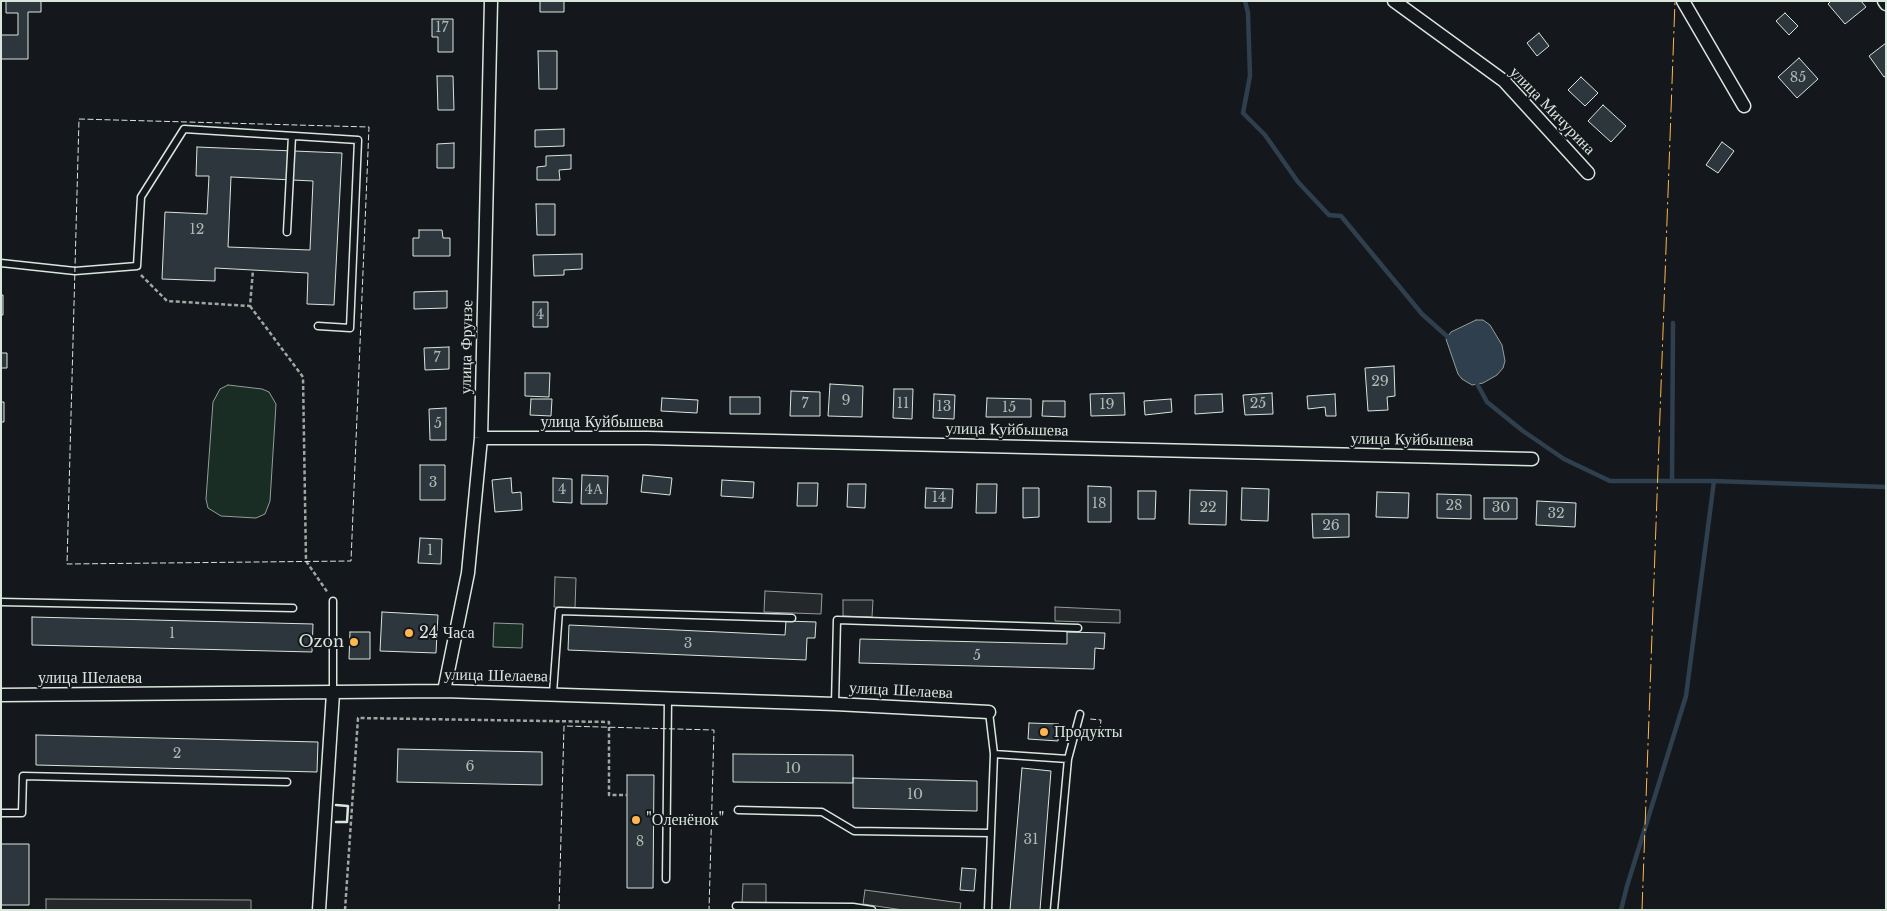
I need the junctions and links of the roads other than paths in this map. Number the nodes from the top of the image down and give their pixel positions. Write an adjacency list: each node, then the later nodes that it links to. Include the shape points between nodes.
1 (491, 1): 10 (street, улица Фрунзе)
2 (1394, 1): 6 (street, улица Мичурина, via 1504,81)
3 (1683, 1): 4 (street)
4 (1744, 106)
5 (292, 136): 7 (lane); 8 (lane, via 184,129 142,197 138,266 75,271); 9 (lane, via 358,140 350,328)
6 (1588, 173)
7 (287, 232)
8 (1, 263)
9 (318, 326)
10 (482, 438): 11 (street, улица Куйбышева, via 647,438); 17 (street, улица Фрунзе, via 468,573)
11 (1532, 459)
12 (333, 601): 18 (lane)
13 (1, 602): 14 (lane)
14 (293, 608)
15 (792, 618): 19 (lane, via 559,611)
16 (1078, 628): 22 (lane, via 837,620)
17 (444, 691): 18 (street, улица Шелаева); 19 (street, улица Шелаева)
18 (333, 693): 20 (street, улица Шелаева); 33 (street)
19 (553, 693): 21 (street, улица Шелаева)
20 (1, 695)
21 (668, 699): 22 (street, улица Шелаева); 31 (lane)
22 (835, 704): 23 (street, улица Шелаева)
23 (989, 712): 25 (lane)
24 (1080, 714): 26 (lane)
25 (994, 754): 26 (lane); 30 (lane)
26 (1068, 759): 36 (lane)
27 (287, 782): 29 (lane, via 23,776 22,813)
28 (738, 810): 30 (lane, via 822,812 854,831)
29 (1, 813)
30 (991, 832): 35 (lane)
31 (666, 878)
32 (736, 906): 34 (lane)
33 (319, 910)
34 (872, 910)
35 (988, 910)
36 (1054, 910)

